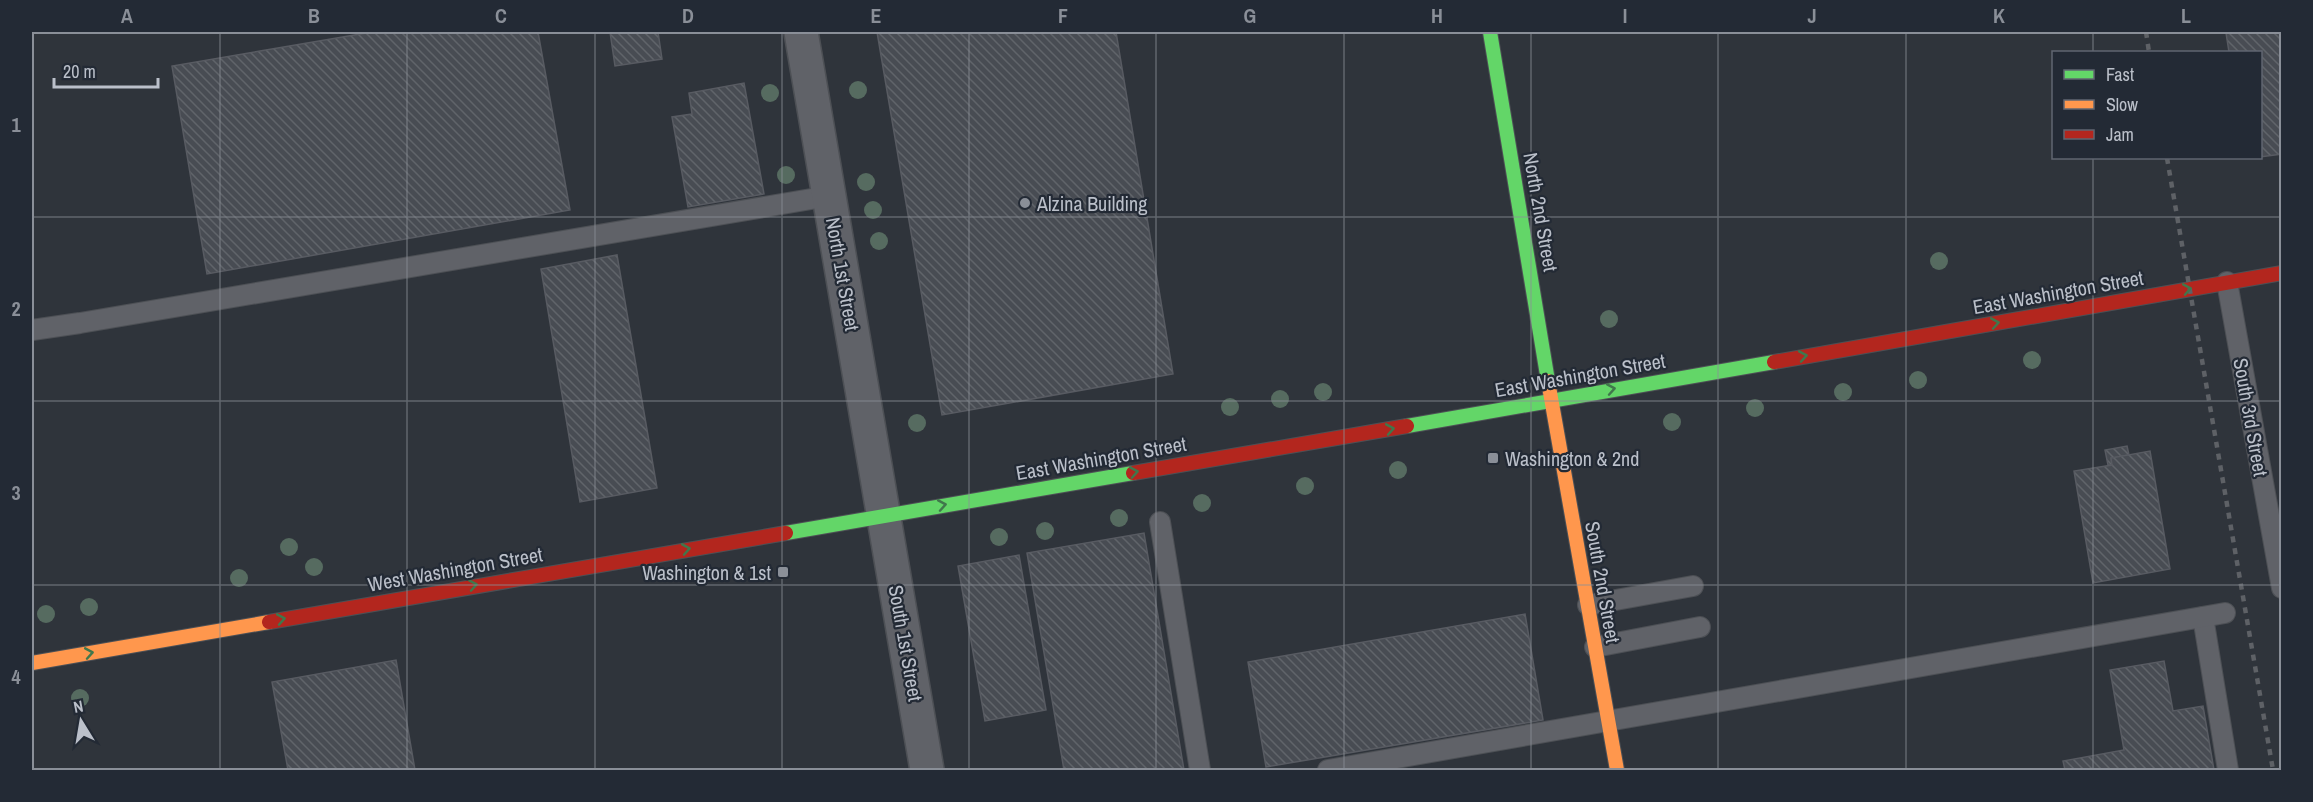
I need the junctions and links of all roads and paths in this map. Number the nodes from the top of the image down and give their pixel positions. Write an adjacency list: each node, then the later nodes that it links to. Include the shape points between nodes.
1 (801, 32): 3 (street, North 1st Street)
2 (1490, 32): 7 (street, North 2nd Street)
3 (830, 196): 6 (lane); 9 (street, North 1st Street)
4 (2282, 273): 5 (street, East Washington Street)
5 (2227, 282): 7 (street, East Washington Street, one-way to 5); 8 (lane, South 3rd Street)
6 (32, 330)
7 (1553, 400): 9 (street, East Washington Street, one-way to 7); 13 (street, South 2nd Street)
8 (2275, 511): 12 (lane, South 3rd Street)
9 (885, 515): 18 (street, West Washington Street, one-way to 9); 20 (street, South 1st Street)
10 (1160, 522): 21 (lane)
11 (1693, 586): 13 (lane)
12 (2282, 588)
13 (1587, 605): 17 (street, South 2nd Street)
14 (2225, 614): 15 (lane)
15 (2203, 617): 19 (lane); 24 (lane)
16 (1700, 627): 17 (lane)
17 (1595, 647): 19 (street, South 2nd Street)
18 (32, 663)
19 (1609, 723): 22 (lane); 23 (street, South 2nd Street)
20 (927, 771)
21 (1200, 771)
22 (1328, 771)
23 (1617, 771)
24 (2228, 771)

